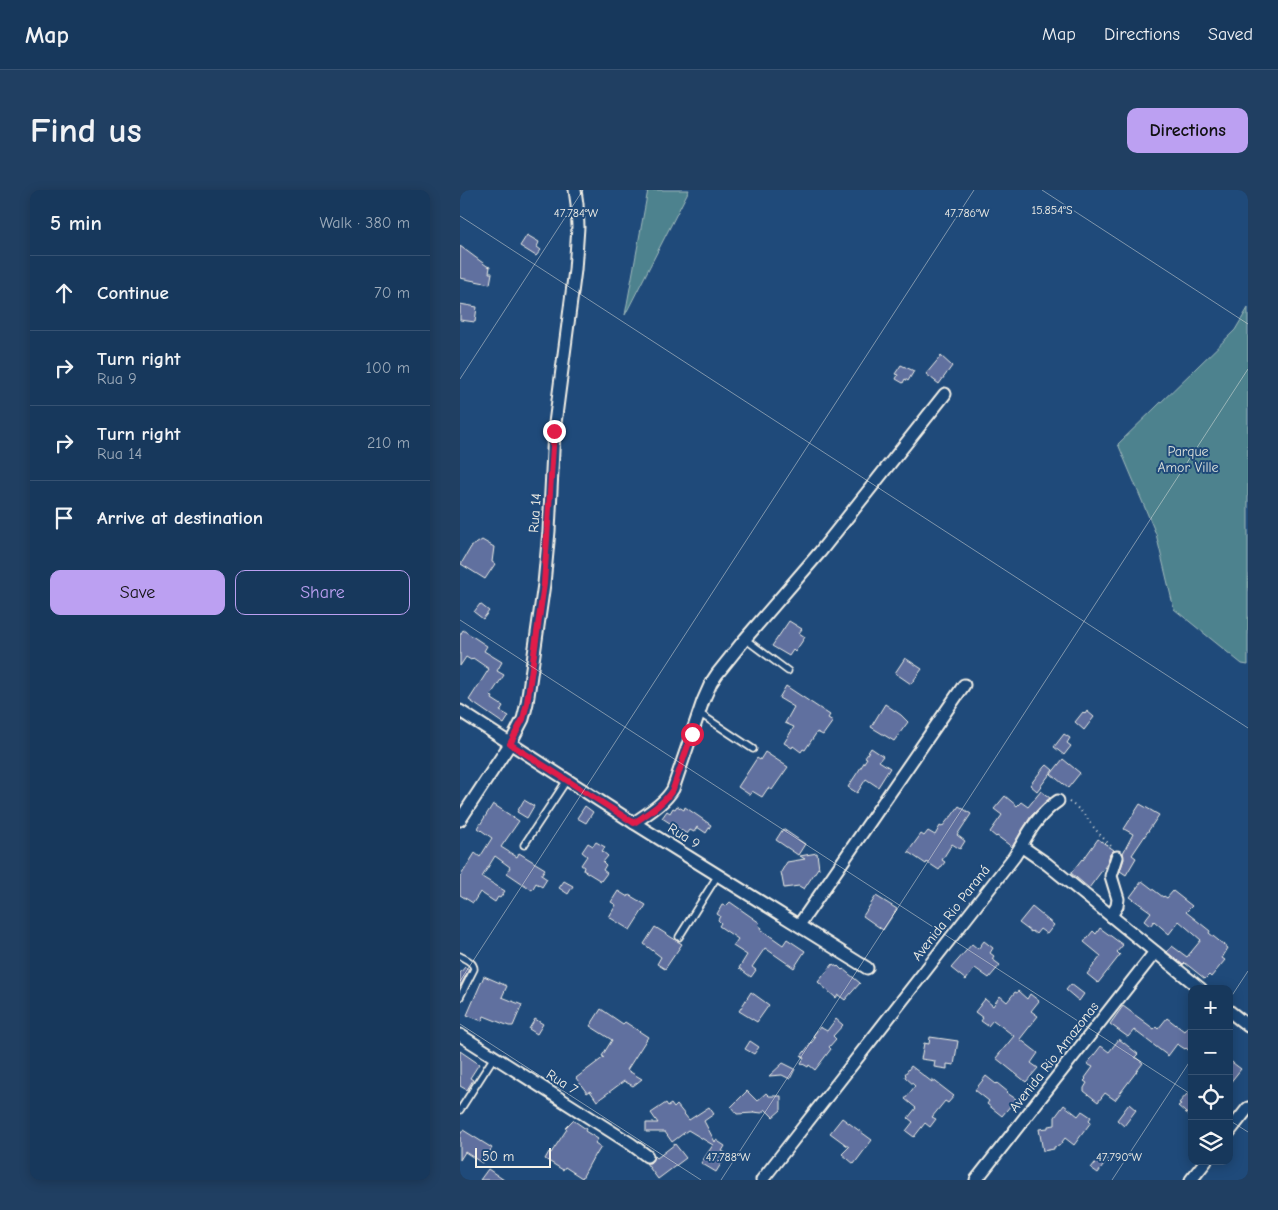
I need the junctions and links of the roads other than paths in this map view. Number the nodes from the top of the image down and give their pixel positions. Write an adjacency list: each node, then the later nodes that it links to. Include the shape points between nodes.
1 (575, 190): 8 (street, Rua 14, via 578,235 554,431 544,584 527,703)
2 (945, 394): 3 (street, via 820,552)
3 (744, 639): 4 (lane); 7 (street, via 711,682)
4 (788, 671)
5 (964, 685): 19 (street)
6 (460, 711): 8 (street, Rua 9)
7 (699, 713): 9 (lane); 13 (street, via 669,796)
8 (510, 744): 10 (street, Rua 9); 12 (street, Rua 14)
9 (753, 749)
10 (566, 780): 13 (street, Rua 9); 14 (lane)
11 (1058, 801): 15 (street, Avenida Rio Paraná)
12 (460, 820)
13 (634, 823): 17 (street, Rua 9)
14 (524, 845)
15 (1021, 846): 18 (street); 35 (street, Avenida Rio Paraná)
16 (1118, 857): 18 (street, via 1111,876 1118,899)
17 (718, 875): 19 (street, Rua 9); 20 (lane)
18 (1110, 916): 21 (street)
19 (799, 925): 23 (street, Rua 9)
20 (679, 937)
21 (1155, 952): 24 (street); 36 (street, Avenida Rio Amazonas)
22 (460, 956): 25 (lane, via 472,963 474,969)
23 (867, 968)
24 (1196, 985)
25 (460, 997)
26 (1233, 1014): 27 (street)
27 (1248, 1026)
28 (460, 1036): 29 (street, Rua 7)
29 (494, 1057): 31 (lane); 33 (street, Rua 7)
30 (1248, 1108): 32 (street)
31 (460, 1110)
32 (1233, 1127)
33 (647, 1156)
34 (1203, 1165): 37 (street)
35 (762, 1180)
36 (976, 1180)
37 (1191, 1180)

